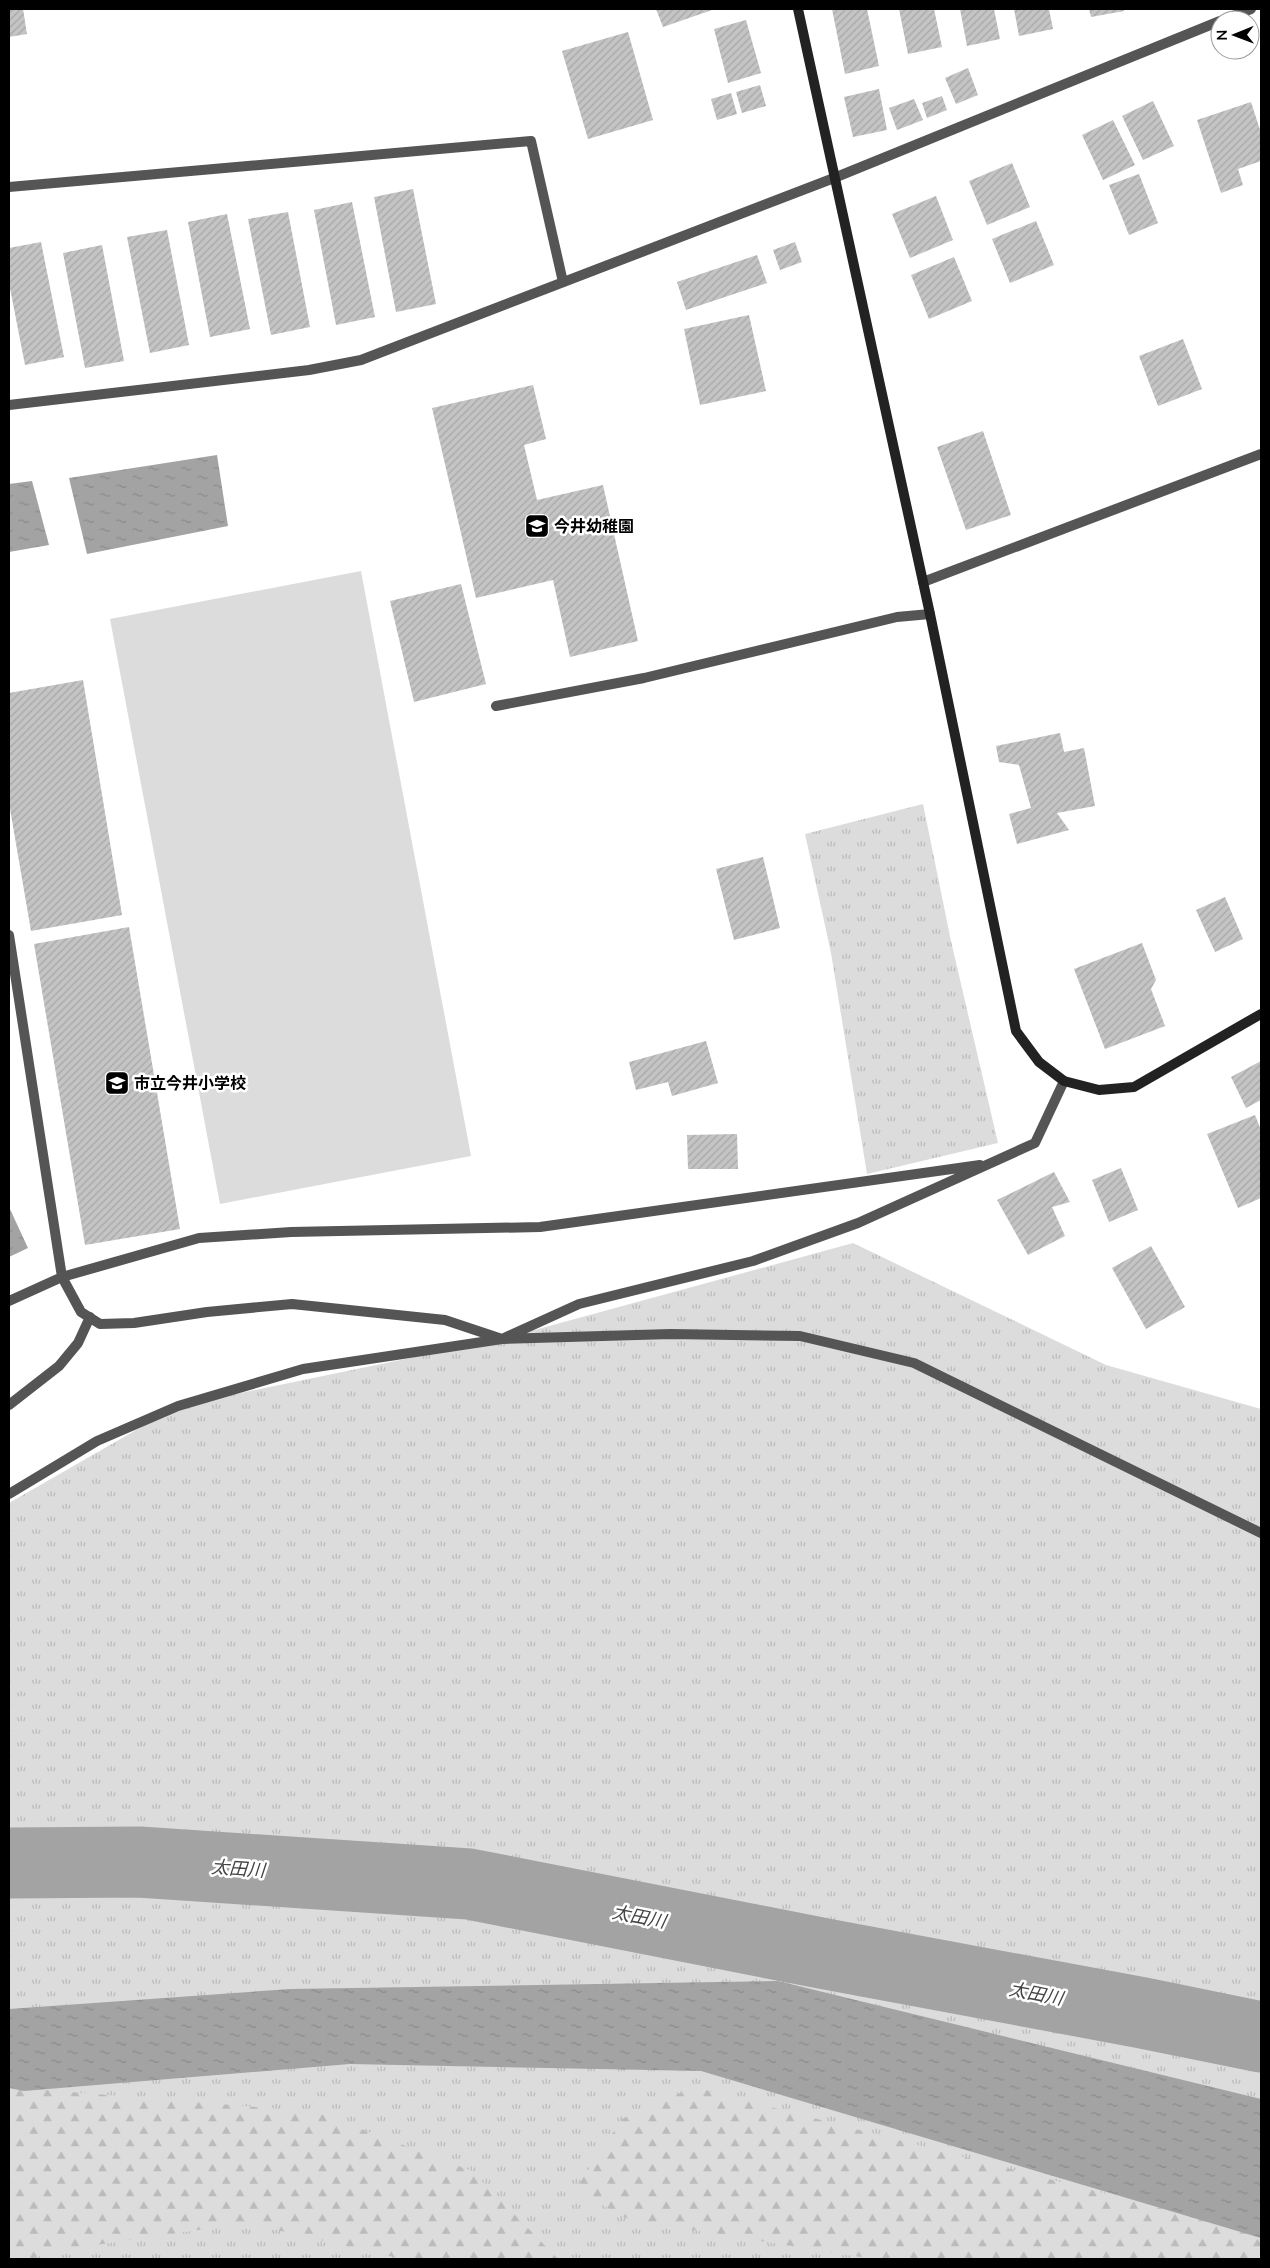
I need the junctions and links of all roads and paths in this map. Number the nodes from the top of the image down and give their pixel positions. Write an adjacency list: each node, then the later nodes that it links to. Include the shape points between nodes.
1 (798, 9): 3 (street)
2 (1210, 26): 3 (street)
3 (834, 178): 5 (street); 8 (street)
4 (9, 188): 5 (street, via 531,141)
5 (563, 282): 6 (street, via 361,360 309,370)
6 (9, 405)
7 (1261, 454): 8 (street)
8 (923, 582): 9 (street)
9 (930, 614): 10 (street, via 897,617 644,678); 13 (street, via 1016,1030 1039,1062)
10 (496, 706)
11 (9, 935): 15 (street)
12 (1261, 1014): 13 (street, via 1134,1088 1099,1090)
13 (1064, 1081): 14 (street, via 1036,1143)
14 (991, 1163): 15 (street, via 540,1227 291,1232 199,1238); 18 (street, via 858,1223 770,1255 579,1304)
15 (62, 1277): 16 (street); 17 (street, via 80,1312)
16 (9, 1301)
17 (90, 1317): 18 (street, via 100,1324 134,1323 292,1304 446,1320); 19 (street, via 78,1342 59,1366)
18 (502, 1340): 20 (street, via 303,1370 178,1406 97,1441); 21 (street, via 671,1334 800,1336 914,1363)
19 (9, 1405)
20 (9, 1494)
21 (1261, 1533)

